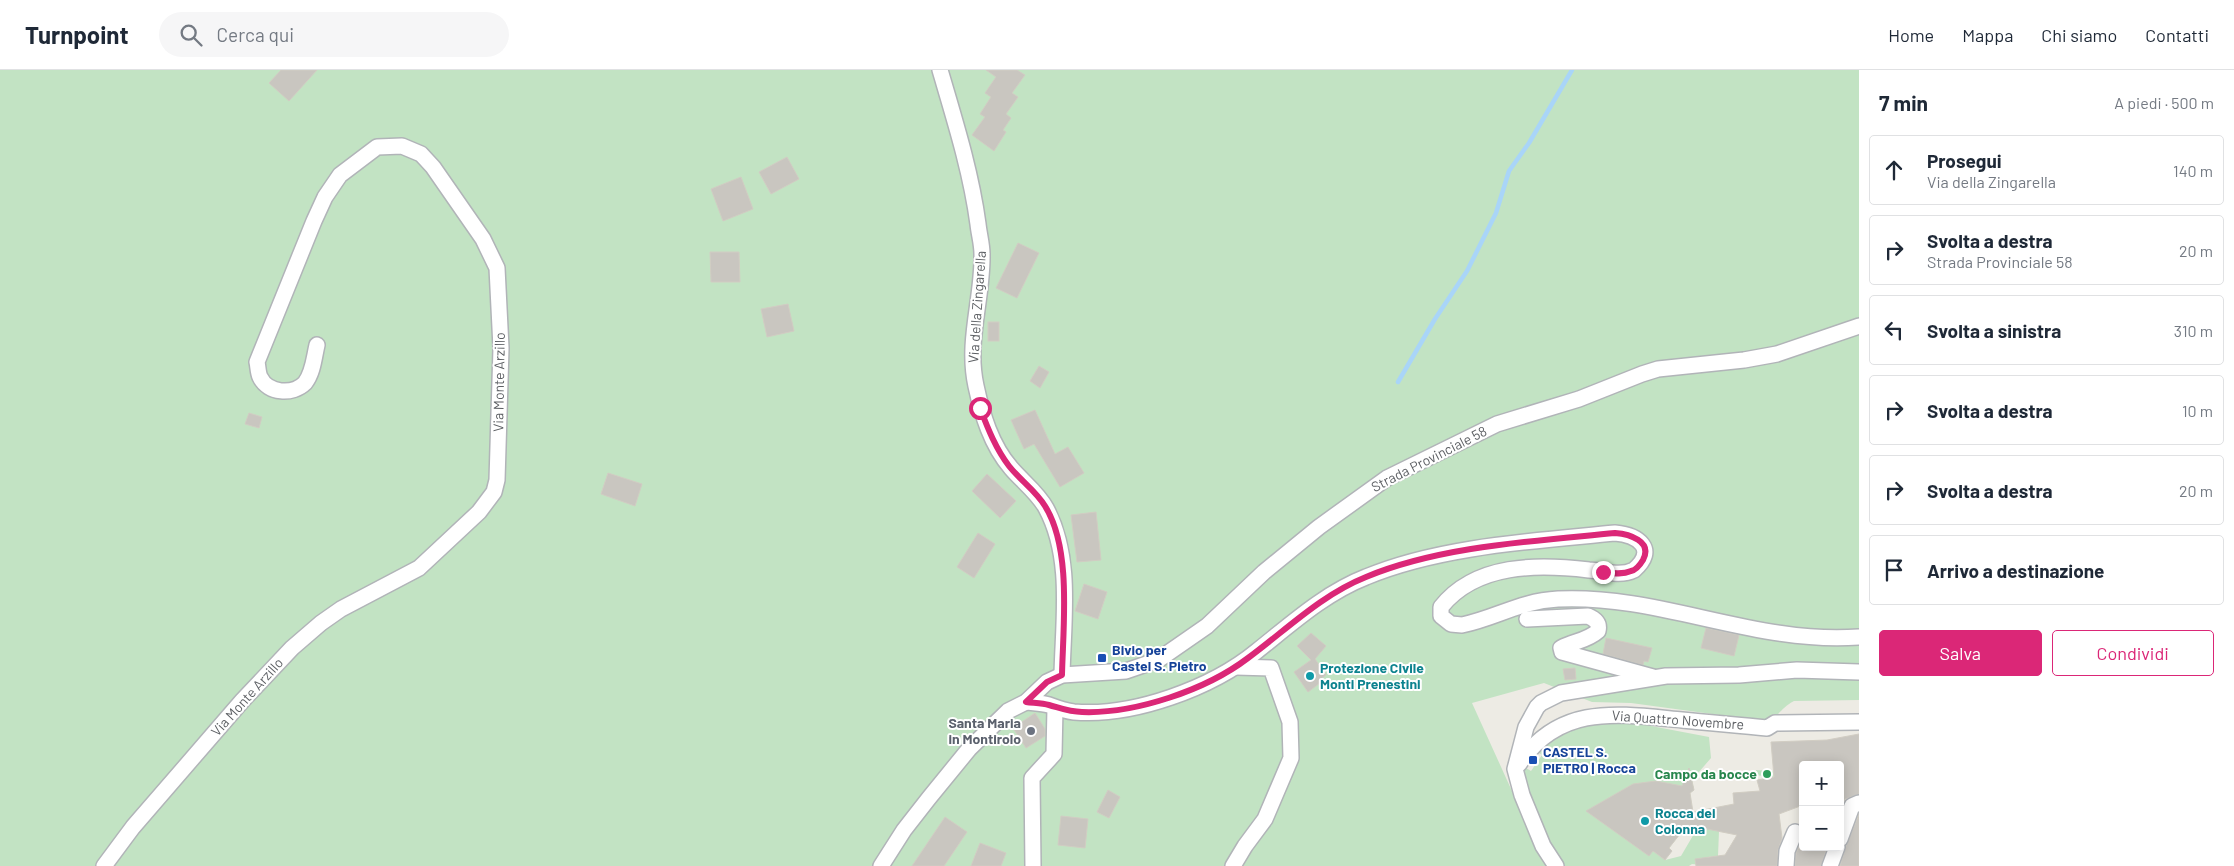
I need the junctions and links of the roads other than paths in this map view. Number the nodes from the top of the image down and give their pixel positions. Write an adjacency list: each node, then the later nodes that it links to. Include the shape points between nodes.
1 (940, 70): 8 (street, Via della Zingarella, via 968,169 982,254 973,340 973,372 980,408 995,444 1010,467 1045,506 1052,521 1064,583)
2 (1859, 326): 8 (street, Strada Provinciale 58, via 1760,358 1642,374 1579,399 1497,424 1370,488 1275,563 1207,626 1158,660 1134,670)
3 (317, 346): 18 (street, Via Monte Arzillo, via 311,373 296,390 278,391 266,385 260,377 257,362 314,221 340,174 377,147 402,146 421,154 483,239 497,268 501,348 494,492 479,512 419,568 341,609 292,648 133,827)
4 (1526, 619): 9 (street, via 1588,616 1595,619 1598,631 1587,639 1561,648 1562,652)
5 (1859, 637): 6 (street, via 1818,639 1766,632 1638,603 1607,600 1531,602 1462,625 1451,624 1442,616 1441,607 1455,592 1488,574 1531,568 1617,574 1634,570 1644,556 1643,544 1632,536 1615,533 1452,553 1376,573 1321,602)
6 (1236, 667): 11 (street, via 1193,690 1153,702 1091,712); 21 (street, via 1271,668 1290,722 1291,758 1265,819)
7 (1859, 672): 9 (street, via 1798,670)
8 (1062, 675): 10 (street, Strada Provinciale 58, via 1047,682)
9 (1655, 678): 13 (street, via 1561,694 1541,703 1526,727)
10 (1026, 702): 11 (street); 19 (street, Strada Provinciale 58, via 1008,711 969,749 904,830)
11 (1055, 708): 20 (street, via 1054,754 1032,778)
12 (1859, 722): 13 (street, Via Quattro Novembre, via 1776,723 1767,728 1628,715 1594,715 1546,733)
13 (1515, 769): 22 (street, via 1542,846)
14 (1859, 803): 15 (street, via 1852,806)
15 (1844, 828)
16 (1795, 832): 23 (street, via 1787,851)
17 (1836, 851): 24 (street)
18 (104, 866)
19 (881, 866)
20 (1034, 866)
21 (1233, 866)
22 (1556, 866)
23 (1786, 866)
24 (1830, 866)

